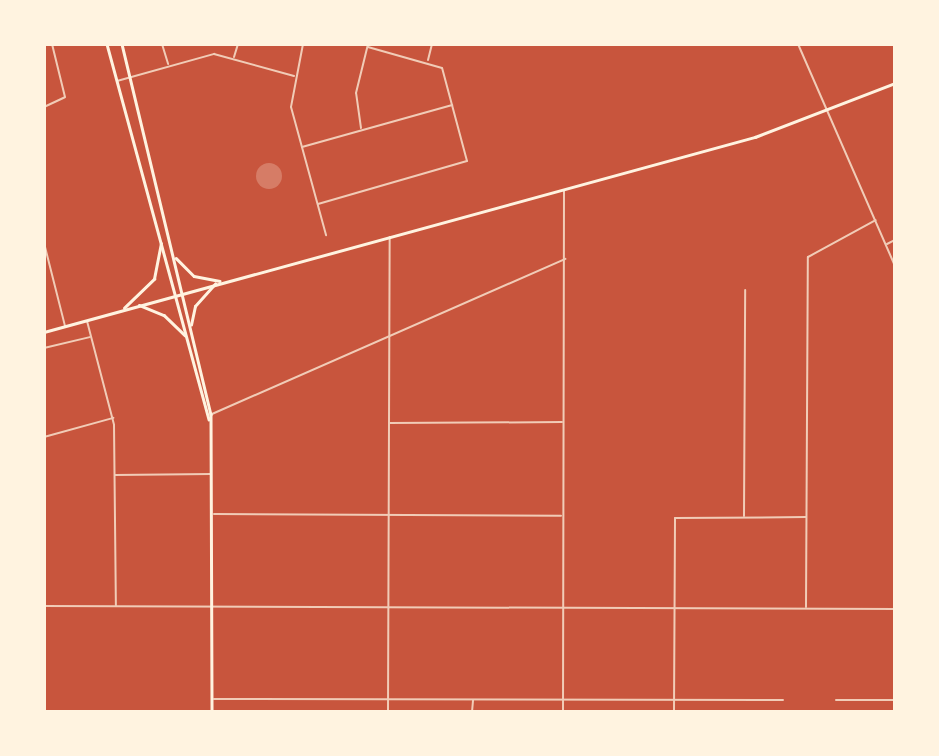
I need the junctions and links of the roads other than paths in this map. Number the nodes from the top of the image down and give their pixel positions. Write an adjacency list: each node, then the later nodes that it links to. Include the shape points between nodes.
1 (52, 44): 18 (street, via 65,94)
2 (107, 44): 15 (main road)
3 (122, 44): 14 (main road)
4 (162, 44): 12 (street)
5 (238, 44): 10 (street)
6 (303, 44): 13 (street)
7 (432, 44): 11 (street)
8 (798, 44): 19 (street)
9 (368, 45): 11 (street); 20 (street, via 356,93)
10 (234, 58): 12 (street, via 214,54); 13 (street)
11 (428, 60): 17 (street, via 444,71)
12 (168, 65): 14 (street)
13 (295, 76): 21 (street, via 291,107)
14 (131, 77): 15 (street); 31 (main road)
15 (117, 81): 27 (main road)
16 (895, 83): 19 (main road)
17 (453, 105): 20 (street); 23 (street, via 468,156 464,164)
18 (44, 107)
19 (828, 112): 22 (main road); 24 (street)
20 (361, 129): 21 (street)
21 (301, 147): 23 (street)
22 (564, 191): 26 (main road); 32 (street)
23 (318, 204): 25 (street)
24 (876, 220): 30 (street); 60 (street, via 808,257)
25 (327, 235)
26 (390, 237): 34 (main road); 47 (street)
27 (161, 239): 38 (main road); 40 (main road, via 154,279)
28 (895, 240): 30 (street)
29 (44, 243): 42 (street)
30 (886, 244): 33 (street)
31 (174, 255): 34 (main road, via 194,276); 37 (main road)
32 (565, 259): 47 (street); 51 (street)
33 (895, 266)
34 (225, 281): 35 (main road)
35 (215, 284): 37 (main road); 43 (main road, via 195,306)
36 (745, 290): 59 (street)
37 (183, 292): 38 (main road); 43 (main road)
38 (175, 295): 39 (main road); 46 (main road)
39 (138, 305): 40 (main road); 46 (main road, via 164,315)
40 (122, 310): 41 (main road)
41 (87, 320): 42 (main road); 45 (street)
42 (65, 326): 44 (main road)
43 (191, 327): 49 (main road)
44 (44, 332)
45 (91, 337): 48 (street); 50 (street)
46 (187, 338): 49 (main road)
47 (388, 338): 49 (street); 52 (street)
48 (44, 348)
49 (210, 416): 54 (main road)
50 (113, 418): 53 (street); 55 (street)
51 (563, 422): 52 (street); 58 (street)
52 (389, 423): 57 (street)
53 (44, 437)
54 (212, 474): 55 (street); 56 (main road)
55 (115, 475): 62 (street)
56 (212, 514): 57 (street); 63 (main road)
57 (388, 515): 58 (street); 66 (street)
58 (562, 516): 67 (street)
59 (744, 516): 60 (street); 64 (street, via 675,518)
60 (807, 517): 65 (street)
61 (44, 606): 62 (street)
62 (116, 606): 63 (street)
63 (211, 607): 66 (street); 69 (main road)
64 (676, 607): 65 (street); 67 (street); 76 (street)
65 (806, 607): 68 (street)
66 (388, 608): 67 (street); 70 (street)
67 (563, 608): 72 (street)
68 (895, 609)
69 (212, 699): 70 (street); 77 (main road)
70 (388, 699): 71 (street); 78 (street)
71 (473, 699): 72 (street); 79 (street)
72 (563, 700): 76 (street); 80 (street)
73 (783, 700): 76 (street)
74 (836, 700): 75 (street)
75 (895, 700)
76 (674, 701): 81 (street)
77 (212, 712)
78 (388, 712)
79 (472, 712)
80 (563, 712)
81 (674, 712)

